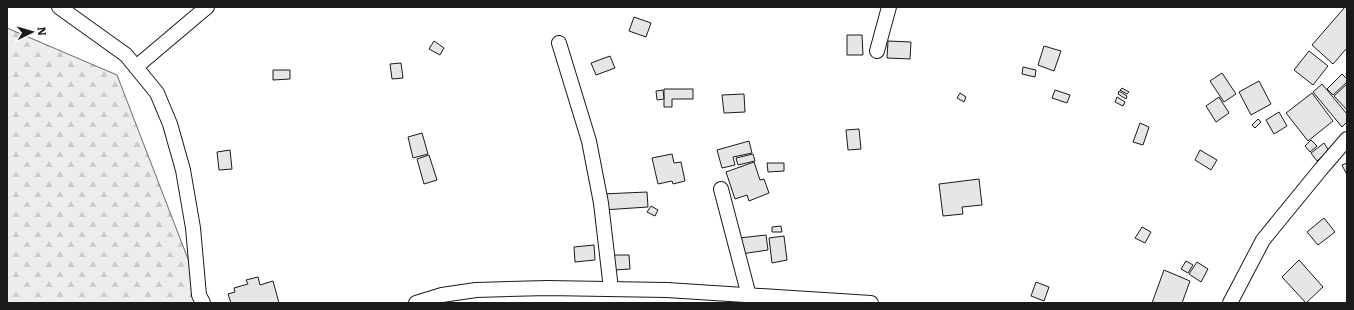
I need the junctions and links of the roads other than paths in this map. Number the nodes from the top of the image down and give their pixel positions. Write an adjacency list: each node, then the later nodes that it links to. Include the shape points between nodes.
1 (59, 7): 6 (street, via 126,55)
2 (207, 7): 6 (street)
3 (889, 7): 5 (street)
4 (559, 43): 9 (street, via 589,141 601,203)
5 (877, 51)
6 (136, 67): 11 (street, via 157,93 170,124 191,214 199,295)
7 (1347, 139): 14 (street, via 1263,240)
8 (722, 189): 10 (street)
9 (611, 289): 10 (street); 12 (street, via 476,290 442,295)
10 (750, 296): 13 (street)
11 (203, 303)
12 (416, 303)
13 (871, 303)
14 (1230, 303)

